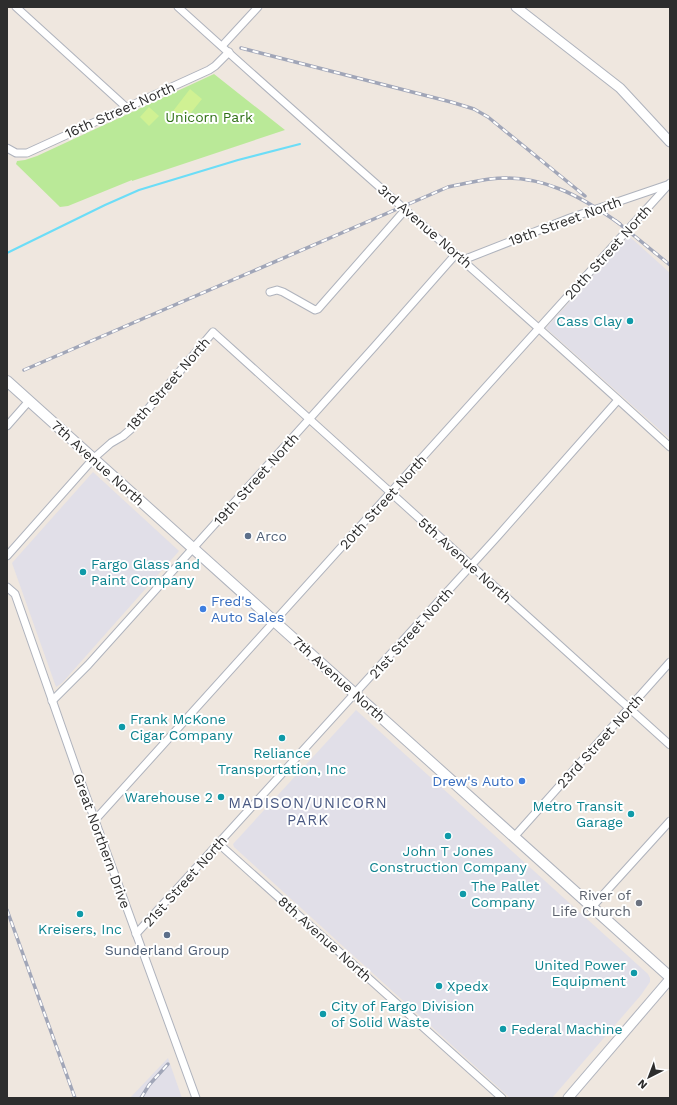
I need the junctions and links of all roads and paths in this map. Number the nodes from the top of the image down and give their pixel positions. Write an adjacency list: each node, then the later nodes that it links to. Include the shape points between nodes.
1 (16, 7): 7 (street)
2 (178, 7): 5 (street, 3rd Avenue North)
3 (258, 7): 5 (street)
4 (516, 7): 8 (street, via 620,88)
5 (222, 46): 6 (street, 3rd Avenue North)
6 (229, 52): 7 (street, 16th Street North, via 209,70); 11 (street, 3rd Avenue North)
7 (127, 108): 9 (street, 16th Street North, via 27,153 16,153)
8 (670, 142)
9 (7, 148)
10 (669, 184): 13 (street, 19th Street North, via 570,218); 15 (street, 20th Street North)
11 (405, 210): 12 (street, 3rd Avenue North); 14 (street, via 318,309 315,310 283,292)
12 (456, 254): 13 (street, 3rd Avenue North); 20 (street, 19th Street North)
13 (463, 260): 15 (street, 3rd Avenue North)
14 (270, 292)
15 (539, 328): 18 (street, 3rd Avenue North); 24 (street, 20th Street North)
16 (213, 332): 20 (street, 5th Avenue North); 23 (street, 18th Street North, via 131,429 111,442)
17 (7, 381): 19 (main road, 7th Avenue North)
18 (618, 400): 22 (street, 3rd Avenue North); 27 (street, 21st Street North)
19 (29, 401): 21 (street); 23 (main road, 7th Avenue North)
20 (310, 420): 24 (street, 5th Avenue North); 25 (street, 19th Street North)
21 (7, 426)
22 (670, 447)
23 (94, 458): 25 (main road, 7th Avenue North); 26 (street, 18th Street North)
24 (391, 493): 27 (street, 5th Avenue North); 29 (street, 20th Street North)
25 (193, 548): 29 (main road, 7th Avenue North); 32 (street, 19th Street North, via 88,665)
26 (7, 556)
27 (471, 566): 31 (street, 21st Street North); 33 (street, 5th Avenue North)
28 (7, 587): 32 (street, Great Northern Drive, via 15,594)
29 (274, 622): 31 (main road, 7th Avenue North); 35 (street, 20th Street North)
30 (670, 662): 33 (street, 23rd Street North)
31 (355, 694): 37 (main road, 7th Avenue North); 38 (street, 21st Street North)
32 (52, 701): 35 (street, Great Northern Drive)
33 (629, 708): 34 (street, 5th Avenue North); 37 (street, 23rd Street North)
34 (670, 745)
35 (95, 820): 40 (street, Great Northern Drive)
36 (670, 821): 39 (street)
37 (514, 837): 39 (main road, 7th Avenue North)
38 (219, 844): 40 (street, 21st Street North); 43 (street, 8th Avenue North)
39 (592, 907): 41 (main road, 7th Avenue North)
40 (136, 934): 42 (street, Great Northern Drive)
41 (670, 978): 44 (street)
42 (196, 1098)
43 (502, 1098)
44 (568, 1098)

